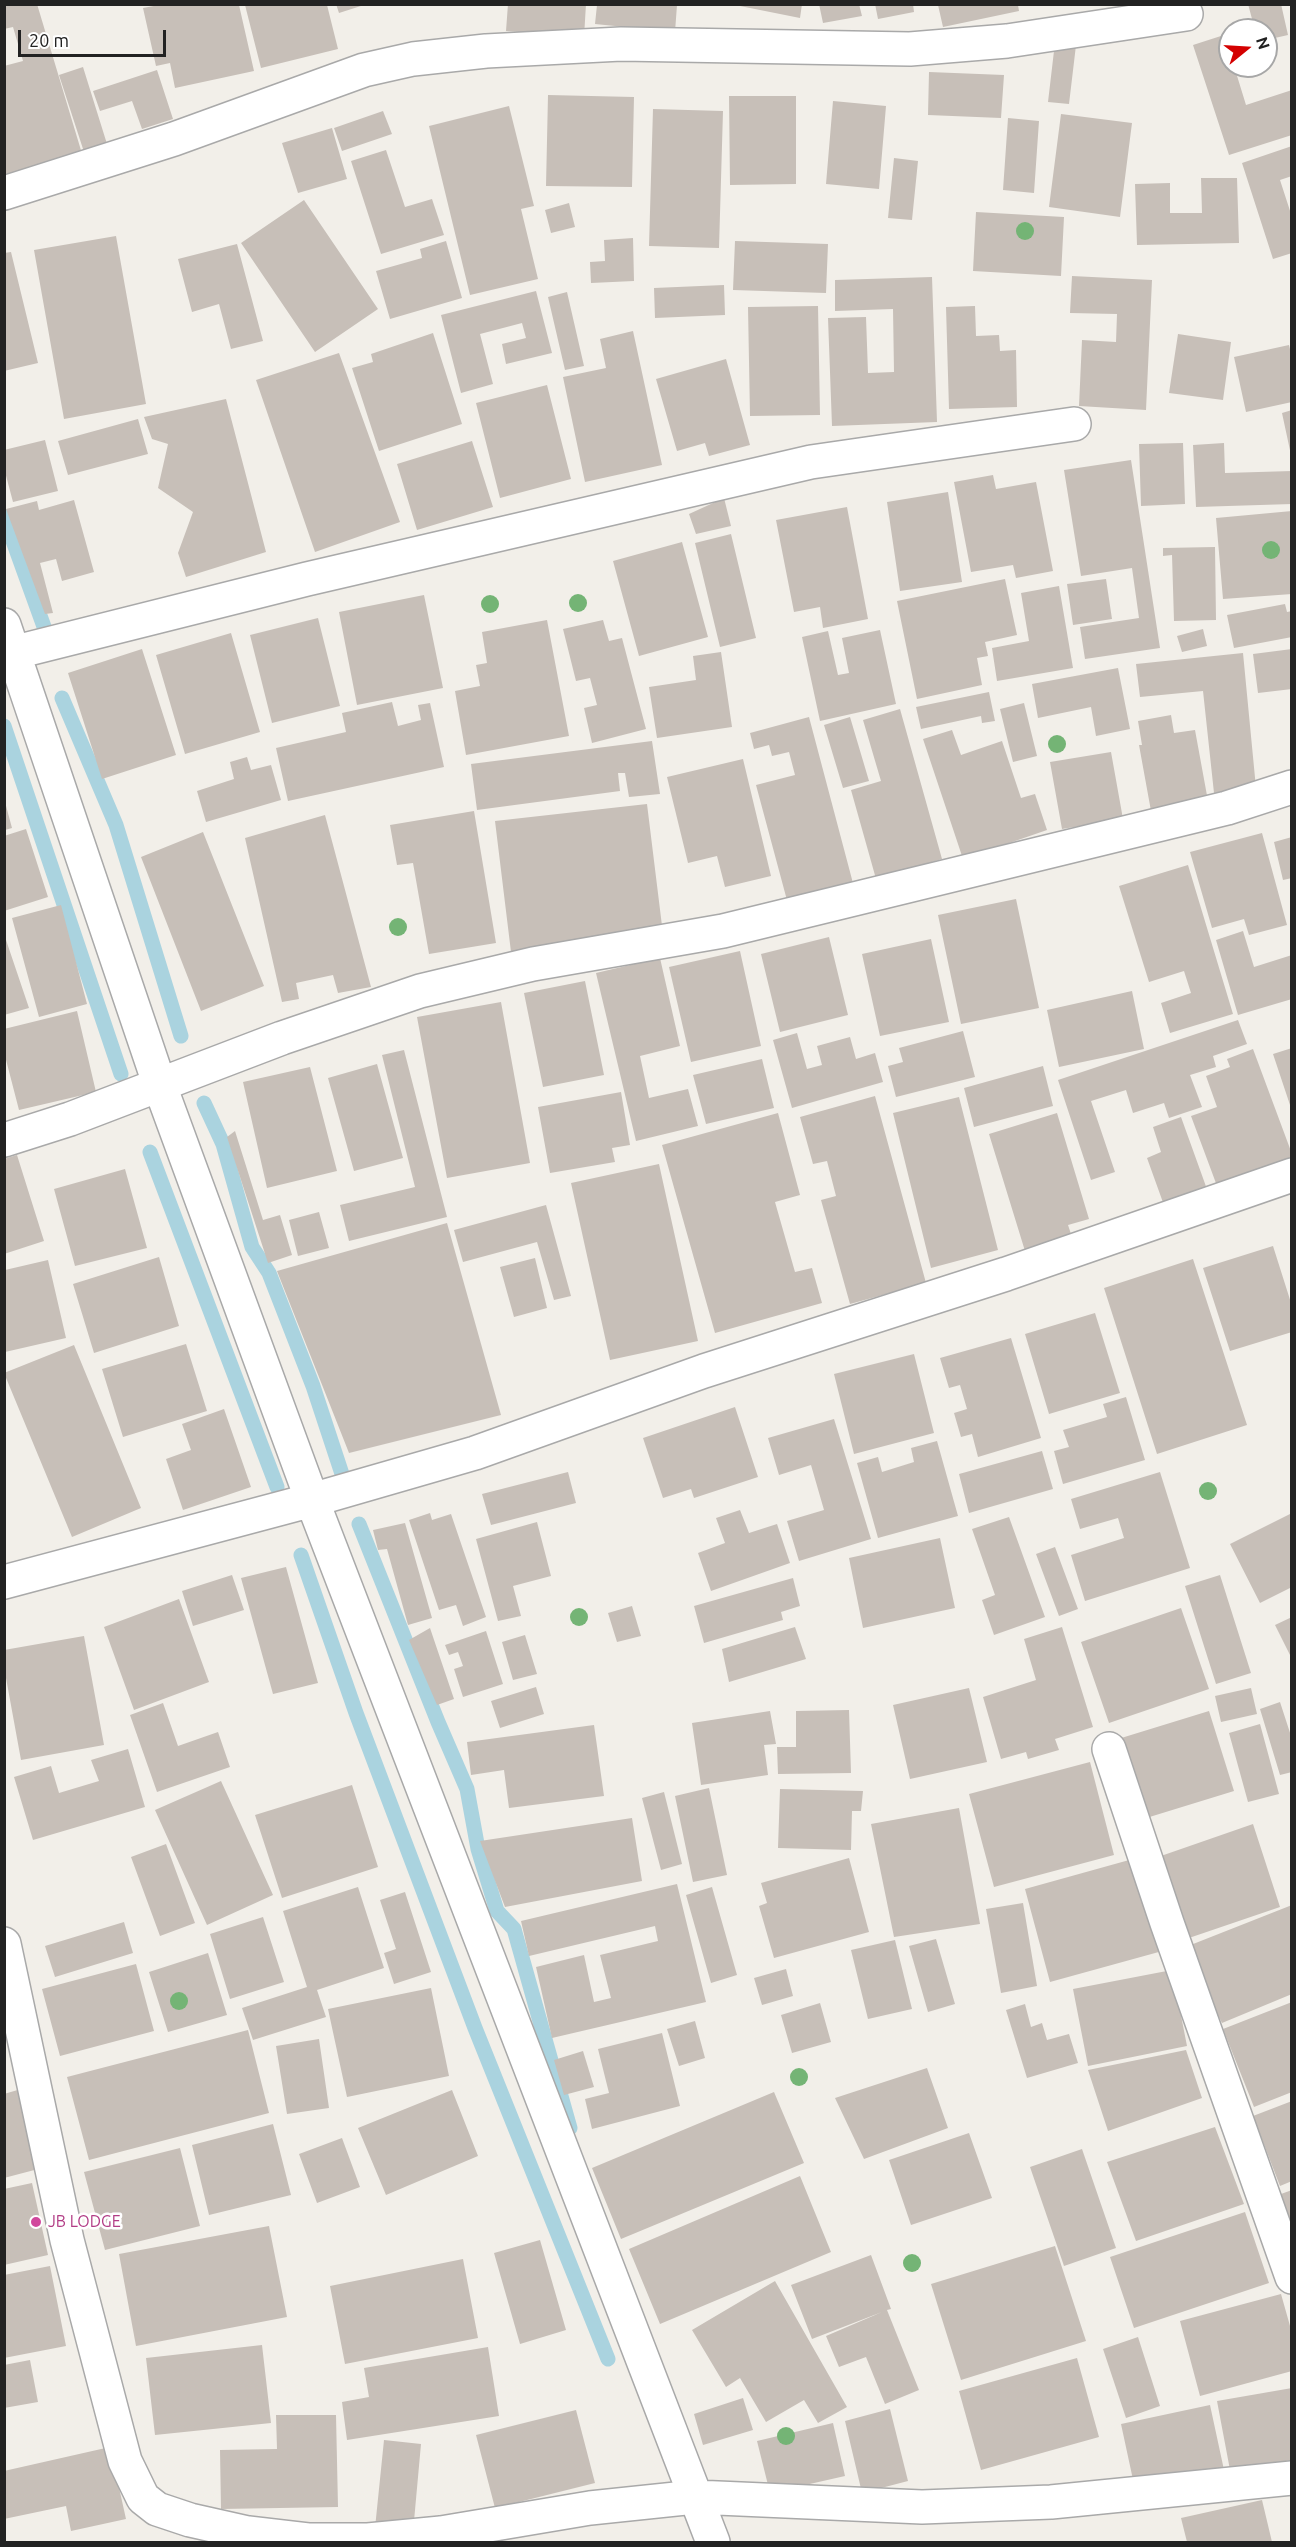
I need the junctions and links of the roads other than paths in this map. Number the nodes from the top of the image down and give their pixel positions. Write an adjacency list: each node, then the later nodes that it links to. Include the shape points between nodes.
1 (1186, 14): 2 (street, via 1008,41 910,49 621,44 413,59 364,70 174,139)
2 (4, 193)
3 (1074, 424): 4 (street, via 811,462)
4 (8, 644): 6 (street)
5 (1292, 787): 6 (street, via 1227,808 723,932 534,964 420,991 282,1038)
6 (160, 1086): 7 (street); 9 (street)
7 (4, 1140)
8 (1292, 1175): 9 (street, via 1006,1274 693,1375 475,1453)
9 (312, 1500): 10 (street); 15 (street)
10 (4, 1582)
11 (1109, 1749): 13 (street)
12 (4, 1944): 15 (street, via 70,2251 125,2461 143,2498 157,2509 179,2517 248,2533 308,2540 368,2540)
13 (1292, 2277)
14 (1292, 2478): 15 (street, via 1051,2502 922,2507)
15 (695, 2497): 16 (street)
16 (713, 2542)

